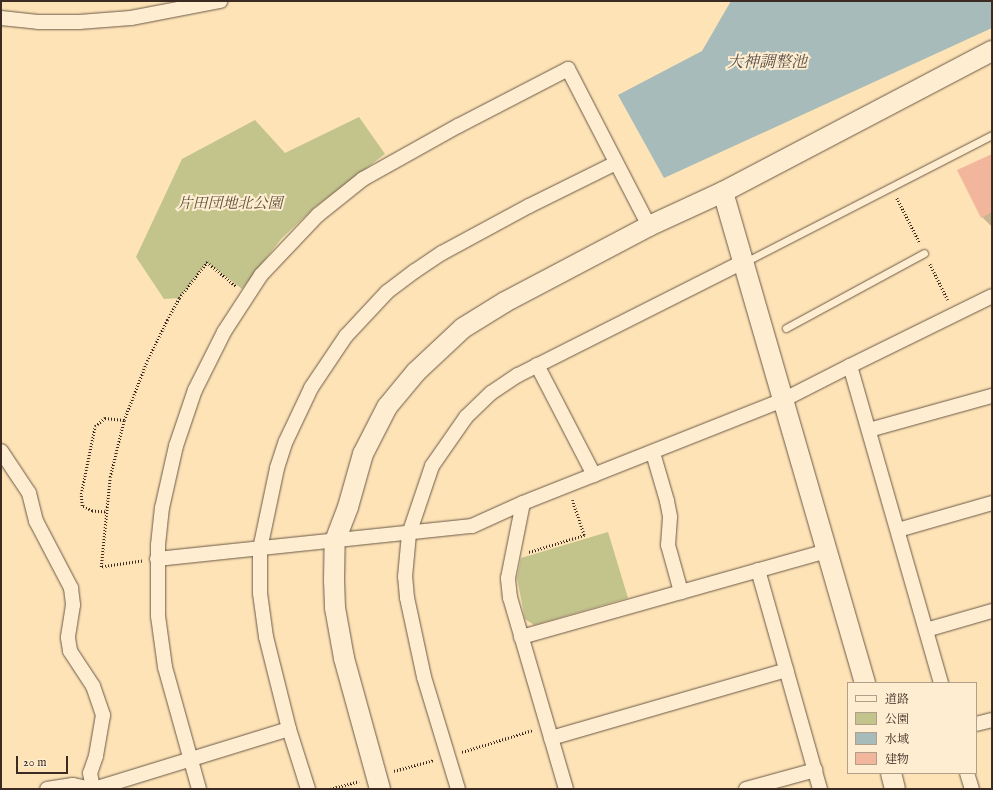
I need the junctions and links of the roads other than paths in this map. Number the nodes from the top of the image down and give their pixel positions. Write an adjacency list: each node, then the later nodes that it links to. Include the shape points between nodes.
1 (220, 1): 2 (street, via 130,18 79,22 38,22)
2 (1, 18)
3 (992, 51): 6 (street)
4 (992, 135): 9 (lane)
5 (616, 163): 7 (street); 25 (street, via 442,252 387,292 346,336 311,388 286,441 271,489); 27 (street, via 568,69 437,136 363,179 318,214 288,244 247,296 205,368 176,446 162,508)
6 (723, 192): 7 (street); 9 (street)
7 (649, 226): 24 (street, via 505,302 463,328 416,372 387,406 363,454)
8 (924, 253): 11 (lane)
9 (743, 262): 12 (street); 15 (street)
10 (992, 296): 13 (street)
11 (786, 328)
12 (537, 364): 19 (street); 23 (street, via 491,393 466,417 432,466)
13 (850, 366): 15 (street); 16 (street)
14 (992, 396): 16 (street)
15 (783, 400): 18 (street); 26 (street)
16 (868, 430): 22 (street)
17 (1, 450): 45 (street, via 29,493 36,521 71,588 73,605 68,638 70,651 93,686 103,715 90,774)
18 (653, 453): 19 (street); 29 (street, via 667,500 670,517 668,544)
19 (594, 475): 20 (street)
20 (523, 503): 23 (street, via 472,526); 32 (street, via 508,578 510,598)
21 (992, 503): 22 (street)
22 (898, 530): 31 (street)
23 (409, 534): 24 (street); 49 (street, via 405,577 414,636)
24 (335, 541): 25 (street); 48 (street, via 334,587 339,633)
25 (260, 549): 27 (street); 38 (street, via 260,593 266,637)
26 (827, 551): 28 (street); 34 (street)
27 (157, 559): 40 (street, via 158,616 165,667)
28 (758, 570): 29 (street); 33 (street)
29 (681, 592): 32 (street)
30 (992, 611): 31 (street)
31 (926, 630): 35 (street)
32 (521, 637): 39 (street)
33 (786, 670): 39 (street); 41 (street)
34 (865, 682)
35 (942, 682)
36 (992, 720): 37 (street)
37 (977, 724)
38 (289, 729): 40 (street); 47 (street)
39 (551, 738): 50 (street)
40 (190, 760): 45 (street); 46 (street)
41 (815, 770): 51 (street); 52 (street)
42 (891, 774): 53 (street)
43 (967, 774): 54 (street)
44 (47, 789): 45 (street, via 74,785)
45 (93, 789)
46 (199, 789)
47 (308, 789)
48 (380, 789)
49 (458, 789)
50 (566, 789)
51 (746, 789)
52 (820, 789)
53 (895, 789)
54 (972, 789)

